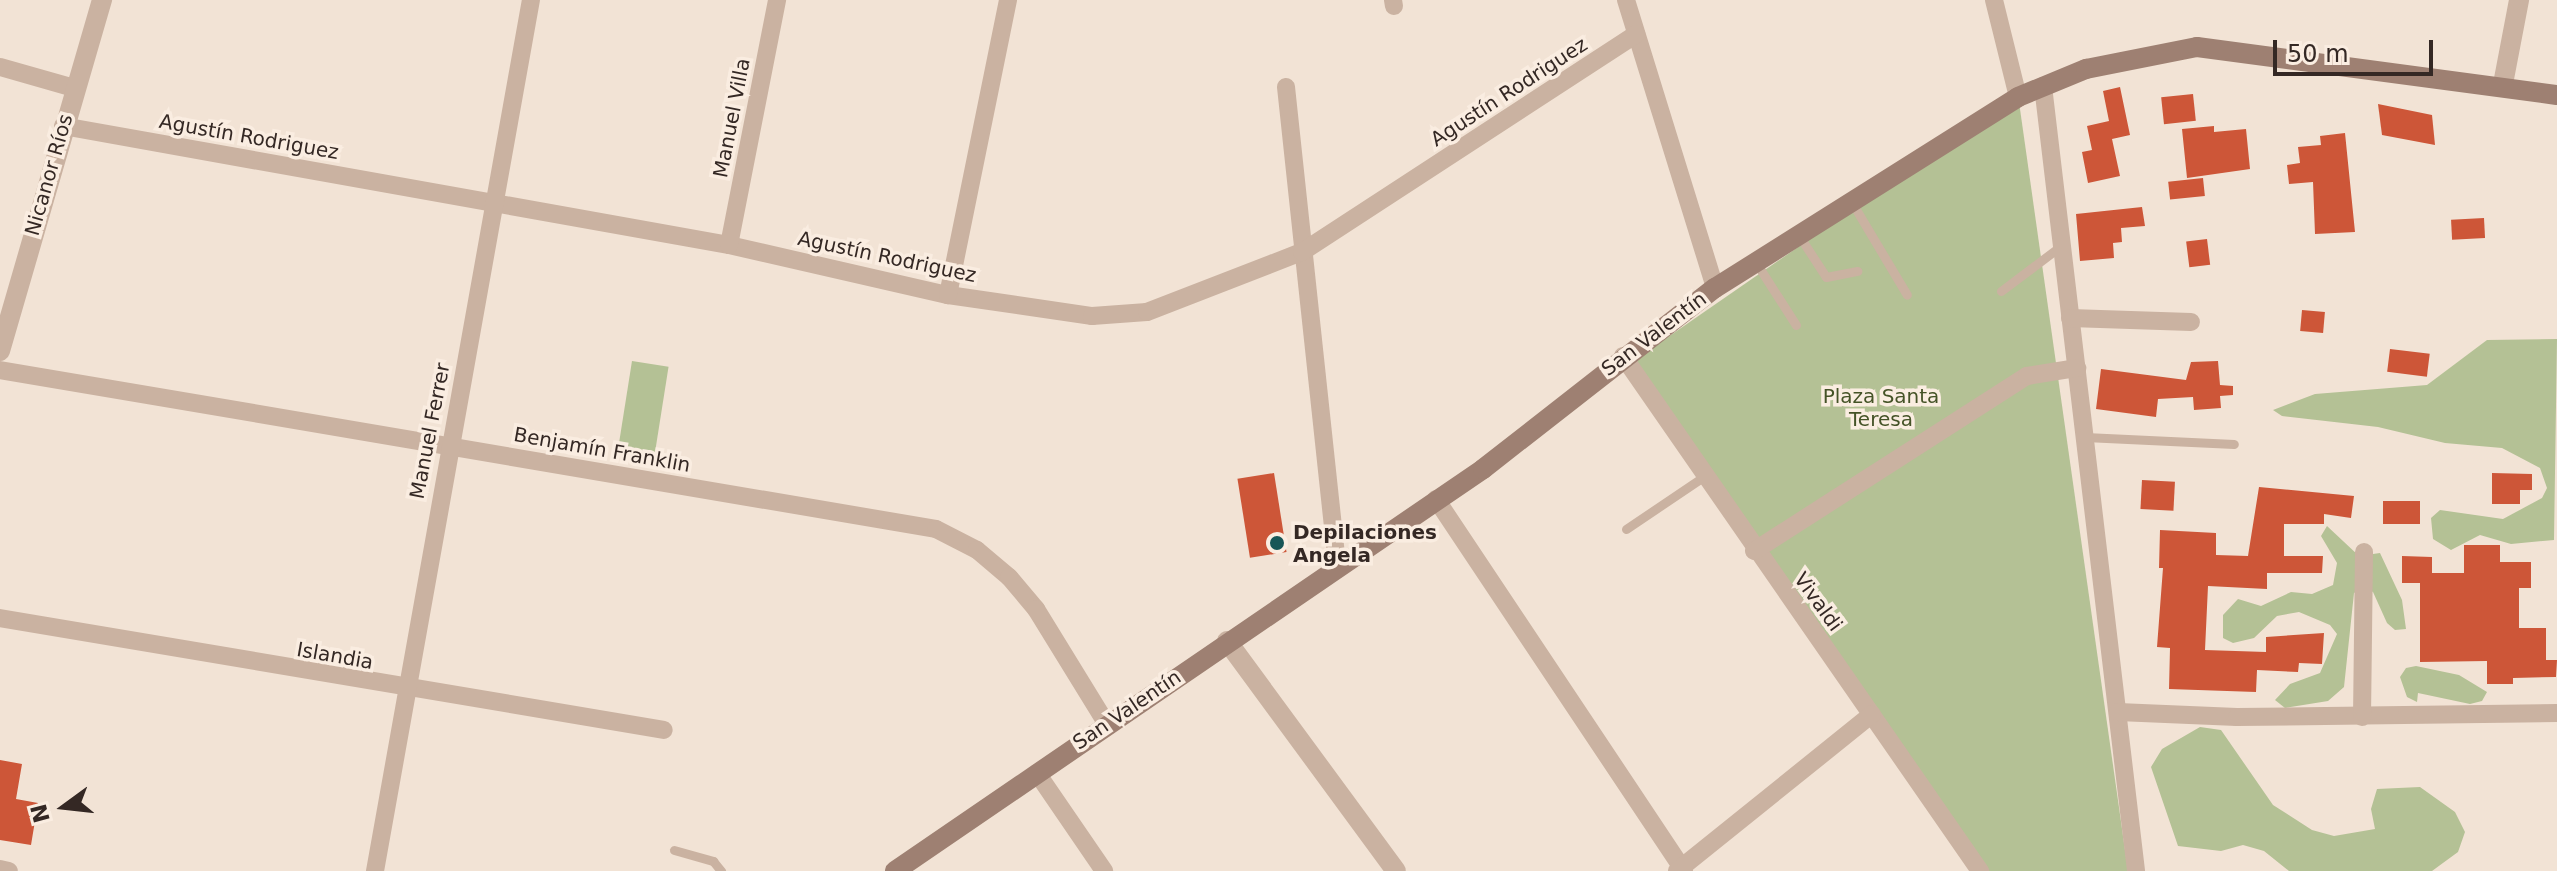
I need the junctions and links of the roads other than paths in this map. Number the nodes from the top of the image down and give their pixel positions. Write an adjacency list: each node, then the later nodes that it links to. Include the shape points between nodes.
1 (102, 0): 13 (street, Nicanor Ríos)
2 (531, 0): 18 (street, Manuel Ferrer)
3 (777, 0): 20 (street, Manuel Villa)
4 (1008, 0): 27 (street)
5 (1626, 0): 8 (street)
6 (1994, 0): 15 (street)
7 (2519, 0): 10 (street)
8 (1636, 34): 22 (street, Agustín Rodriguez); 25 (street)
9 (0, 67): 13 (street)
10 (2503, 84): 11 (main road, San Valentín, via 2197,47 2086,69); 14 (main road, San Valentín)
11 (2043, 86): 15 (main road, San Valentín); 21 (street)
12 (1286, 87): 22 (street)
13 (74, 88): 16 (street, Nicanor Ríos)
14 (2557, 95)
15 (2018, 97): 17 (main road, San Valentín)
16 (63, 126): 18 (street, Agustín Rodriguez); 32 (street, Nicanor Ríos)
17 (1851, 201): 19 (main road, San Valentín); 28 (lane)
18 (497, 203): 20 (street, Agustín Rodriguez); 38 (street, Manuel Ferrer)
19 (1798, 234): 23 (main road, San Valentín); 24 (lane, via 1826,277)
20 (729, 245): 27 (street, Agustín Rodriguez)
21 (2062, 245): 26 (lane); 29 (street)
22 (1302, 252): 27 (street, Agustín Rodriguez, via 1147,312 1092,316); 44 (street)
23 (1755, 261): 25 (main road, San Valentín); 31 (lane)
24 (1857, 271)
25 (1715, 288): 33 (main road, San Valentín)
26 (2001, 291)
27 (948, 295)
28 (1907, 295)
29 (2070, 318): 30 (street); 34 (street)
30 (2191, 322)
31 (1796, 325)
32 (0, 351)
33 (1623, 356): 39 (street, Vivaldi); 40 (main road, San Valentín)
34 (2077, 368): 36 (street); 42 (street, via 2027,376)
35 (0, 370): 38 (street, Benjamín Franklin)
36 (2085, 437): 37 (lane); 48 (street)
37 (2234, 444)
38 (450, 447): 47 (street, Manuel Ferrer); 52 (street, Benjamín Franklin, via 936,529 977,550 1009,577 1036,609)
39 (1703, 477): 41 (lane); 42 (street, Vivaldi)
40 (1436, 499): 44 (main road, San Valentín); 57 (street)
41 (1626, 529)
42 (1754, 551): 50 (street, Vivaldi)
43 (2364, 552): 51 (street)
44 (1337, 567): 46 (main road, San Valentín)
45 (0, 618): 47 (street, Islandia)
46 (1227, 641): 52 (main road, San Valentín); 63 (street)
47 (404, 690): 53 (street, Islandia); 59 (street, Manuel Ferrer)
48 (2118, 712): 51 (street); 65 (street)
49 (2557, 713): 51 (street)
50 (1872, 714): 57 (street); 64 (street, Vivaldi)
51 (2362, 717)
52 (1106, 723): 54 (main road, San Valentín)
53 (664, 730)
54 (1037, 773): 61 (main road, San Valentín); 62 (street)
55 (674, 850): 60 (lane, via 713,861)
56 (0, 869): 58 (street)
57 (1681, 870)
58 (9, 871)
59 (375, 871)
60 (721, 871)
61 (895, 871)
62 (1104, 871)
63 (1396, 871)
64 (1980, 871)
65 (2136, 871)

